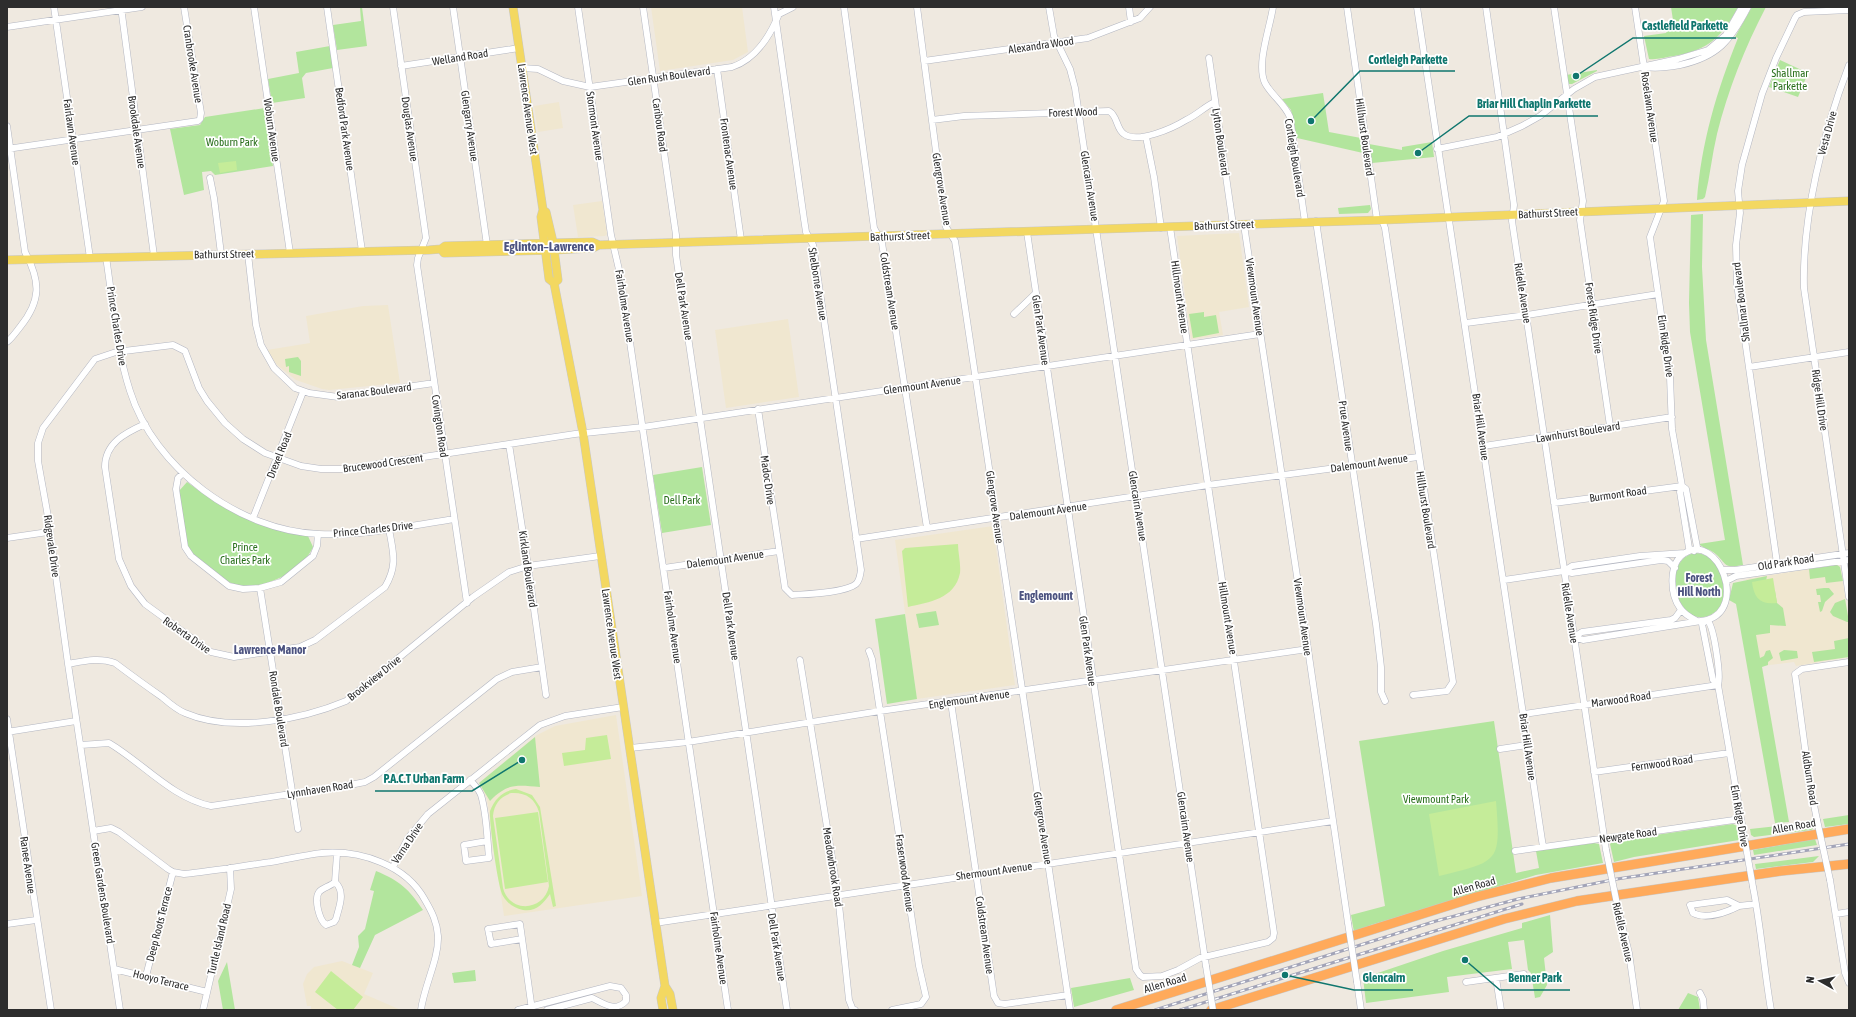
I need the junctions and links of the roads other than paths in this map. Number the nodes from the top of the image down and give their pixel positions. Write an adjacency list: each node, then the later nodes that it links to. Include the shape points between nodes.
1 (54, 7): 28 (street, Fairlawn Avenue)
2 (142, 7): 26 (street)
3 (184, 7): 49 (street, Cranbrooke Avenue, via 201,113 199,120 193,123)
4 (254, 7): 85 (street, Woburn Avenue)
5 (327, 7): 84 (street, Bedford Park Avenue)
6 (393, 7): 38 (street, Douglas Avenue)
7 (453, 7): 34 (street, Glengarry Avenue)
8 (513, 7): 33 (main road, Lawrence Avenue West)
9 (578, 7): 43 (street, Stormont Avenue)
10 (643, 7): 42 (street, Caribou Road)
11 (774, 7): 29 (street, Shelborne Avenue)
12 (792, 7): 29 (street, Glen Rush Boulevard, via 779,14)
13 (844, 7): 74 (street, Coldstream Avenue, via 874,228)
14 (916, 7): 36 (street, Glengrove Avenue)
15 (1049, 7): 32 (street, Glencairn Avenue)
16 (1129, 7): 30 (street)
17 (1150, 7): 30 (street, Alexandra Wood, via 1143,16)
18 (1273, 7): 66 (street, Cortleigh Boulevard, via 1265,47 1263,77 1273,95 1285,106 1290,117)
19 (1347, 7): 64 (street, Hillhurst Boulevard)
20 (1417, 7): 54 (street, Briar Hill Avenue)
21 (1486, 7): 50 (street, Ridelle Avenue)
22 (1554, 7): 44 (street, Forest Ridge Drive)
23 (1635, 7): 39 (street, Roselawn Avenue)
24 (1742, 7): 39 (street, via 1726,35 1708,50)
25 (1748, 7): 39 (street, via 1737,29 1711,55 1677,66)
26 (122, 8): 28 (street); 49 (street, Brookdale Avenue)
27 (1849, 10): 58 (street, Shallmar Boulevard, via 1804,12 1795,18 1776,58 1757,111 1741,170)
28 (56, 20): 31 (street); 52 (street, Fairlawn Avenue)
29 (776, 22): 41 (street, Glen Rush Boulevard, via 772,31 748,59 736,65); 75 (street, Shelborne Avenue, via 806,232)
30 (1131, 22): 32 (street, Alexandra Wood, via 1101,34)
31 (7, 27)
32 (1057, 43): 36 (street, Alexandra Wood); 46 (street, Glencairn Avenue, via 1072,74)
33 (519, 48): 34 (street, Welland Road); 40 (main road, Lawrence Avenue West)
34 (460, 57): 38 (street, Welland Road); 78 (street, Glengarry Avenue)
35 (1209, 58): 45 (street, Lytton Boulevard)
36 (924, 61): 47 (street, Glengrove Avenue)
37 (1849, 65): 57 (street, Vesta Drive, via 1829,125)
38 (401, 66): 83 (street, Douglas Avenue, via 426,238)
39 (1644, 66): 44 (street, via 1595,77); 59 (street, Roselawn Avenue, via 1664,201)
40 (522, 68): 43 (street, Glen Rush Boulevard, via 538,69 563,81); 60 (main road, Lawrence Avenue West)
41 (717, 69): 42 (street, Glen Rush Boulevard); 76 (street, Frontenac Avenue)
42 (653, 78): 43 (street, Glen Rush Boulevard); 77 (street, Caribou Road)
43 (590, 87): 79 (street, Stormont Avenue)
44 (1567, 96): 50 (street, via 1532,121); 61 (street, Forest Ridge Drive)
45 (1215, 102): 51 (street, Forest Wood, via 1187,120); 67 (street, Lytton Boulevard)
46 (1078, 111): 47 (street, Forest Wood, via 964,116); 51 (street, Forest Wood, via 1110,111 1123,133 1128,136); 71 (street, Glencairn Avenue)
47 (932, 120): 73 (street, Glengrove Avenue, via 946,227)
48 (7, 126): 53 (street)
49 (137, 130): 52 (street); 88 (street, Brookdale Avenue)
50 (1504, 134): 54 (street, via 1472,144); 62 (street, Ridelle Avenue, via 1514,205)
51 (1146, 137): 70 (street)
52 (73, 140): 53 (street); 90 (street, Fairlawn Avenue)
53 (9, 149): 91 (street, via 25,252)
54 (1437, 149): 63 (street, Briar Hill Avenue)
55 (210, 178): 86 (street)
56 (1849, 201): 57 (main road, Bathurst Street)
57 (1812, 202): 58 (main road, Bathurst Street); 106 (street, Ridge Hill Drive, via 1805,246 1804,288)
58 (1739, 205): 59 (main road, Bathurst Street); 108 (street, Shallmar Boulevard, via 1736,269)
59 (1662, 208): 61 (main road, Bathurst Street); 95 (street, Elm Ridge Drive, via 1650,237)
60 (543, 210): 80 (main road, Lawrence Avenue West, via 540,214); 81 (main road, Lawrence Avenue West, via 546,212)
61 (1582, 210): 62 (main road, Bathurst Street); 96 (street, Forest Ridge Drive, via 1580,220)
62 (1513, 215): 63 (main road, Bathurst Street); 98 (street, Ridelle Avenue)
63 (1448, 218): 64 (main road, Bathurst Street); 99 (street, Briar Hill Avenue)
64 (1379, 220): 65 (main road, Bathurst Street); 125 (street, Hillhurst Boulevard, via 1385,228)
65 (1316, 221): 66 (main road, Bathurst Street); 127 (street, Prue Avenue)
66 (1305, 222): 68 (main road, Bathurst Street)
67 (1233, 225): 68 (main road, Bathurst Street); 69 (main road, Bathurst Street)
68 (1244, 225): 100 (street, Viewmount Avenue)
69 (1170, 227): 70 (main road, Bathurst Street); 102 (street, Hillmount Avenue)
70 (1161, 228): 71 (main road, Bathurst Street)
71 (1097, 230): 72 (main road, Bathurst Street); 105 (street, Glencairn Avenue)
72 (1027, 232): 73 (main road, Bathurst Street); 94 (street, Glen Park Avenue)
73 (951, 235): 74 (main road, Bathurst Street); 109 (street, Glengrove Avenue, via 955,241)
74 (879, 237): 75 (main road, Bathurst Street); 111 (street, Coldstream Avenue)
75 (810, 239): 76 (main road, Bathurst Street); 113 (street, Shelborne Avenue, via 813,245)
76 (741, 240): 77 (main road, Bathurst Street)
77 (676, 242): 79 (main road, Bathurst Street); 115 (street, Dell Park Avenue)
78 (487, 244): 80 (main road, Bathurst Street); 82 (main road, Bathurst Street, via 445,246)
79 (614, 244): 81 (main road, Bathurst Street, via 593,248); 119 (street, Fairholme Avenue)
80 (544, 246): 81 (main road, Bathurst Street); 82 (main road, Bathurst Street, via 444,252); 93 (main road, Lawrence Avenue West, via 549,279)
81 (554, 246): 93 (main road, Lawrence Avenue West, via 558,280)
82 (441, 249): 83 (main road, Bathurst Street)
83 (421, 250): 84 (main road, Bathurst Street); 110 (street, Covington Road, via 417,264)
84 (362, 251): 85 (main road, Bathurst Street)
85 (290, 253): 87 (main road, Bathurst Street)
86 (220, 254): 87 (main road, Bathurst Street); 88 (main road, Bathurst Street)
87 (248, 254): 112 (street, Saranac Boulevard, via 261,345 274,368)
88 (154, 256): 89 (main road, Bathurst Street)
89 (106, 257): 90 (main road, Bathurst Street); 103 (street, Prince Charles Drive)
90 (90, 258): 91 (main road, Bathurst Street)
91 (29, 259): 92 (main road, Bathurst Street); 101 (street, via 33,266 37,297 24,322)
92 (7, 260)
93 (554, 283): 120 (main road, Lawrence Avenue West)
94 (1035, 294): 97 (street); 107 (street, Glen Park Avenue)
95 (1658, 294): 96 (street); 116 (street, Elm Ridge Drive, via 1672,390)
96 (1592, 305): 98 (street); 118 (street, Forest Ridge Drive)
97 (1014, 314)
98 (1527, 316): 99 (street); 121 (street, Ridelle Avenue)
99 (1466, 323): 123 (street, Briar Hill Avenue)
100 (1260, 334): 102 (street, Glenmount Avenue); 129 (street, Viewmount Avenue)
101 (7, 342)
102 (1187, 345): 105 (street, Glenmount Avenue); 130 (street, Hillmount Avenue)
103 (120, 352): 117 (street, Prince Charles Drive, via 130,392); 126 (street, Brucewood Crescent, via 169,345 182,348 199,388 216,414 243,439); 140 (street, Ridgevale Drive, via 95,359 43,428 38,442 38,461)
104 (1849, 352): 106 (street)
105 (1116, 355): 107 (street, Glenmount Avenue); 132 (street, Glencairn Avenue)
106 (1814, 357): 108 (street); 149 (street, Ridge Hill Drive)
107 (1046, 366): 109 (street, Glenmount Avenue); 134 (street, Glen Park Avenue)
108 (1749, 366): 152 (street, Shallmar Boulevard)
109 (976, 377): 111 (street, Glenmount Avenue); 136 (street, Glengrove Avenue)
110 (434, 384): 112 (street, Saranac Boulevard, via 338,396); 124 (street, Covington Road)
111 (905, 388): 113 (street, Glenmount Avenue); 138 (street, Coldstream Avenue)
112 (303, 392): 126 (street, Drexel Road)
113 (835, 397): 114 (street, Glenmount Avenue); 143 (street, Shelborne Avenue)
114 (758, 409): 115 (street, Glenmount Avenue); 144 (street, Madoc Drive)
115 (700, 417): 119 (street, Glenmount Avenue); 150 (street, Dell Park Avenue)
116 (1672, 418): 118 (street, Lawnhurst Boulevard); 131 (street, Elm Ridge Drive)
117 (145, 424): 128 (street, Prince Charles Drive, via 163,452); 174 (street, Roberta Drive, via 118,439 109,448 105,457 119,559 131,586 145,604 211,652 234,657)
118 (1610, 426): 121 (street, Lawnhurst Boulevard)
119 (643, 427): 120 (street, Glenmount Avenue); 154 (street, Fairholme Avenue)
120 (583, 433): 122 (street, Brucewood Crescent); 147 (main road, Lawrence Avenue West)
121 (1544, 437): 123 (street, Lawnhurst Boulevard); 133 (street, Ridelle Avenue)
122 (509, 444): 124 (street, Brucewood Crescent); 153 (street, Kirkland Boulevard)
123 (1484, 446): 159 (street, Briar Hill Avenue)
124 (444, 454): 126 (street, Brucewood Crescent, via 344,469 301,466); 137 (street, Covington Road)
125 (1418, 457): 127 (street, Dalemount Avenue); 184 (street, Hillhurst Boulevard, via 1453,682 1447,691)
126 (278, 458): 135 (street, Drexel Road)
127 (1352, 466): 129 (street, Dalemount Avenue); 186 (street, Prue Avenue, via 1381,667 1381,692)
128 (182, 474): 135 (street, Prince Charles Drive, via 220,502); 161 (street, via 178,478 176,489 187,551 229,586 242,589)
129 (1282, 475): 130 (street, Dalemount Avenue); 172 (street, Viewmount Avenue)
130 (1208, 485): 132 (street, Dalemount Avenue); 175 (street, Hillmount Avenue)
131 (1682, 486): 133 (street, Burmont Road); 145 (street, Elm Ridge Drive, via 1680,492 1689,526 1689,548)
132 (1137, 497): 134 (street, Dalemount Avenue); 180 (street, Glencairn Avenue)
133 (1554, 503): 158 (street, Ridelle Avenue)
134 (1067, 508): 136 (street, Dalemount Avenue); 181 (street, Glen Park Avenue)
135 (253, 518): 141 (street, Prince Charles Drive, via 283,528)
136 (996, 518): 138 (street, Dalemount Avenue); 183 (street, Glengrove Avenue)
137 (454, 519): 139 (street, Prince Charles Drive); 163 (street, Covington Road)
138 (927, 528): 143 (street, Dalemount Avenue)
139 (389, 529): 141 (street, Prince Charles Drive); 174 (street, Roberta Drive, via 394,563 392,575 385,587 315,640 300,647)
140 (48, 532): 142 (street); 178 (street, Ridgevale Drive)
141 (318, 534): 161 (street, via 313,556 281,582)
142 (7, 538)
143 (856, 539): 144 (street, Dalemount Avenue, via 861,570 859,581 855,585 838,590 792,595 783,581)
144 (779, 551): 150 (street, Dalemount Avenue)
145 (1694, 551): 146 (street); 156 (street, via 1712,555)
146 (1685, 553): 148 (street); 155 (street)
147 (600, 556): 153 (street, Brookview Drive); 189 (main road, Lawrence Avenue West)
148 (1640, 556): 151 (street); 158 (street, via 1572,566)
149 (1846, 557): 152 (street, Old Park Road); 157 (street, Old Park Road); 162 (street, Ridge Hill Drive)
150 (721, 560): 154 (street, Dalemount Avenue); 196 (street, Dell Park Avenue)
151 (1641, 563): 155 (street, via 1664,560); 158 (street, via 1572,573)
152 (1777, 564): 156 (street, Old Park Road); 157 (street, Shallmar Boulevard)
153 (528, 566): 163 (street, Brookview Drive, via 509,572); 179 (street, Kirkland Boulevard)
154 (664, 568): 198 (street, Fairholme Avenue)
155 (1675, 568): 164 (street, via 1673,591)
156 (1723, 570): 160 (street)
157 (1778, 570): 160 (street, Old Park Road, via 1736,576)
158 (1564, 571): 159 (street); 169 (street, Ridelle Avenue)
159 (1504, 580): 191 (street, Briar Hill Avenue)
160 (1726, 581): 165 (street, via 1725,605 1716,616)
161 (260, 588): 174 (street, Rondale Boulevard)
162 (1849, 597)
163 (467, 603): 193 (street, Brookview Drive, via 346,701 322,711)
164 (1681, 610): 166 (street); 167 (street, via 1671,620)
165 (1707, 620): 166 (street); 170 (street, Elm Ridge Drive); 171 (street, Elm Ridge Drive, via 1702,624)
166 (1697, 621): 168 (street)
167 (1636, 625): 168 (street); 169 (street, via 1582,632)
168 (1637, 632): 169 (street, via 1583,640)
169 (1574, 637): 188 (street, Ridelle Avenue)
170 (1713, 639): 171 (street); 182 (street, Elm Ridge Drive, via 1720,679)
171 (1706, 640): 182 (street, Elm Ridge Drive, via 1713,680)
172 (1308, 649): 175 (street, Englemount Avenue); 209 (street, Viewmount Avenue)
173 (869, 651): 190 (street, Fraserwood Avenue)
174 (270, 652): 193 (street, Rondale Boulevard)
175 (1234, 659): 180 (street, Englemount Avenue); 213 (street, Hillmount Avenue)
176 (800, 660): 195 (street, Meadowbrook Road)
177 (1849, 662): 235 (street, Aldburn Road, bridge, via 1802,669 1795,674 1810,785)
178 (68, 664): 193 (street, Brookview Drive, via 95,659 115,663 183,713 208,722 231,724); 194 (street, Ridgevale Drive)
179 (542, 667): 185 (street, Kirkland Boulevard); 207 (street, Lynnhaven Road, via 512,672 498,679 366,782)
180 (1162, 670): 181 (street, Englemount Avenue); 216 (street, Glencairn Avenue)
181 (1093, 680): 183 (street, Englemount Avenue); 219 (street, Glen Park Avenue)
182 (1718, 685): 188 (street, Marwood Road); 203 (street, Elm Ridge Drive)
183 (1022, 691): 187 (street, Englemount Avenue); 221 (street, Glengrove Avenue)
184 (1413, 694)
185 (546, 695)
186 (1385, 701)
187 (951, 702): 190 (street, Englemount Avenue); 226 (street, Coldstream Avenue)
188 (1584, 704): 191 (street, Marwood Road); 204 (street, Ridelle Avenue)
189 (623, 707): 201 (main road, Lawrence Avenue West); 206 (street, Varna Drive, via 565,716 540,725)
190 (880, 711): 195 (street, Englemount Avenue); 228 (street, Fraserwood Avenue)
191 (1524, 714): 200 (street, Briar Hill Avenue)
192 (7, 719): 197 (street, Ranee Avenue)
193 (281, 719): 207 (street, Rondale Boulevard)
194 (76, 721): 197 (street); 199 (street, Ridgevale Drive)
195 (810, 722): 196 (street, Englemount Avenue); 229 (street, Meadowbrook Road)
196 (746, 731): 198 (street, Englemount Avenue); 231 (street, Dell Park Avenue)
197 (8, 732): 236 (street, Ranee Avenue)
198 (688, 742): 201 (street, Englemount Avenue); 234 (street, Fairholme Avenue)
199 (81, 745): 205 (street, Ridgevale Drive); 207 (street, Lynnhaven Road, via 109,743 197,803 211,806)
200 (1527, 745): 202 (street); 217 (street, Briar Hill Avenue)
201 (630, 748): 237 (main road, Lawrence Avenue West)
202 (1500, 749)
203 (1730, 753): 204 (street, Fernwood Road); 208 (street, Elm Ridge Drive)
204 (1594, 772): 214 (street, Ridelle Avenue)
205 (85, 776): 212 (street, Green Gardens Boulevard)
206 (470, 780): 215 (street, via 480,794); 223 (street, Varna Drive, via 420,823 408,838)
207 (293, 794): 210 (street, Rondale Boulevard)
208 (1740, 819): 214 (street, Newgate Road); 230 (street, Elm Ridge Drive, bridge)
209 (1333, 821): 213 (street, Shermount Avenue); 268 (street, Viewmount Avenue, bridge)
210 (298, 829)
211 (1849, 829): 266 (highway, Allen Road, via 1551,878 1476,897)
212 (93, 831): 225 (street, via 111,828 119,832); 241 (street, Green Gardens Boulevard)
213 (1260, 831): 216 (street, Shermount Avenue); 240 (street, Hillmount Avenue, via 1273,938 1268,942)
214 (1604, 838): 217 (street, Newgate Road); 270 (street, Ridelle Avenue, bridge, via 1629,953)
215 (487, 841): 215 (street, via 489,858 466,861 464,845)
216 (1188, 842): 219 (street, Shermount Avenue); 240 (street, Glencairn Avenue)
217 (1543, 847): 218 (street, Newgate Road)
218 (1515, 851)
219 (1118, 852): 221 (street, Shermount Avenue); 240 (street, Glen Park Avenue, via 1136,969 1140,975 1162,976)
220 (337, 854): 223 (street, Varna Drive, via 367,858); 224 (street, Varna Drive, via 323,853); 227 (street)
221 (1049, 863): 226 (street, Shermount Avenue); 250 (street, Glengrove Avenue)
222 (1849, 864): 267 (highway, via 1781,871 1577,901 1504,919)
223 (393, 867): 257 (street, via 409,879 422,894 435,918 437,952)
224 (230, 868): 225 (street, Varna Drive, via 184,874); 248 (street, Turtle Island Road, via 231,889)
225 (173, 872): 243 (street, Deep Roots Terrace)
226 (976, 874): 228 (street, Shermount Avenue); 250 (street, Coldstream Avenue, via 996,1000 1005,1004)
227 (335, 882): 227 (street, via 321,889 317,896 319,914 322,922 326,924 336,919 342,893)
228 (906, 884): 229 (street, Shermount Avenue); 265 (street, Fraserwood Avenue, via 926,997 921,1004)
229 (838, 895): 231 (street, Shermount Avenue); 264 (street, Meadowbrook Road, via 850,1000)
230 (1756, 904): 232 (street); 272 (street, Elm Ridge Drive)
231 (770, 906): 234 (street, Shermount Avenue); 263 (street, Dell Park Avenue)
232 (1739, 906): 232 (street, via 1727,912 1698,916 1693,913 1690,905 1727,900)
233 (1849, 912): 235 (street)
234 (714, 914): 237 (street, Shermount Avenue); 262 (street, Fairholme Avenue)
235 (1836, 914): 246 (street, Aldburn Road, via 1845,973)
236 (36, 920): 238 (street); 254 (street, Ranee Avenue)
237 (655, 923): 247 (main road, Lawrence Avenue West)
238 (7, 924)
239 (522, 939): 239 (street, via 520,924 488,929 490,944); 252 (street)
240 (1205, 957): 267 (street, Glencairn Avenue, bridge)
241 (114, 969): 243 (street, Hooyo Terrace); 255 (street, Green Gardens Boulevard)
242 (1524, 974): 244 (street)
243 (146, 976): 248 (street, Hooyo Terrace)
244 (1496, 978): 245 (street); 269 (street)
245 (1466, 982)
246 (1849, 983)
247 (665, 986): 260 (main road, Lawrence Avenue West, via 661,998); 261 (main road, Lawrence Avenue West, via 670,994)
248 (207, 992): 256 (street, Turtle Island Road)
249 (1700, 993): 271 (street)
250 (1068, 995): 251 (street, Glengrove Avenue)
251 (1070, 1007)
252 (532, 1008): 253 (street, via 610,986 621,988 626,995 626,1001 618,1007 611,1007 592,998); 258 (street)
253 (558, 1009): 259 (street)
254 (51, 1010)
255 (120, 1010)
256 (203, 1010)
257 (420, 1010)
258 (518, 1010)
259 (547, 1010)
260 (662, 1010)
261 (673, 1010)
262 (728, 1010)
263 (786, 1010)
264 (855, 1010)
265 (892, 1010)
266 (1116, 1010)
267 (1212, 1010)
268 (1361, 1010)
269 (1501, 1010)
270 (1637, 1010)
271 (1704, 1010)
272 (1770, 1010)

